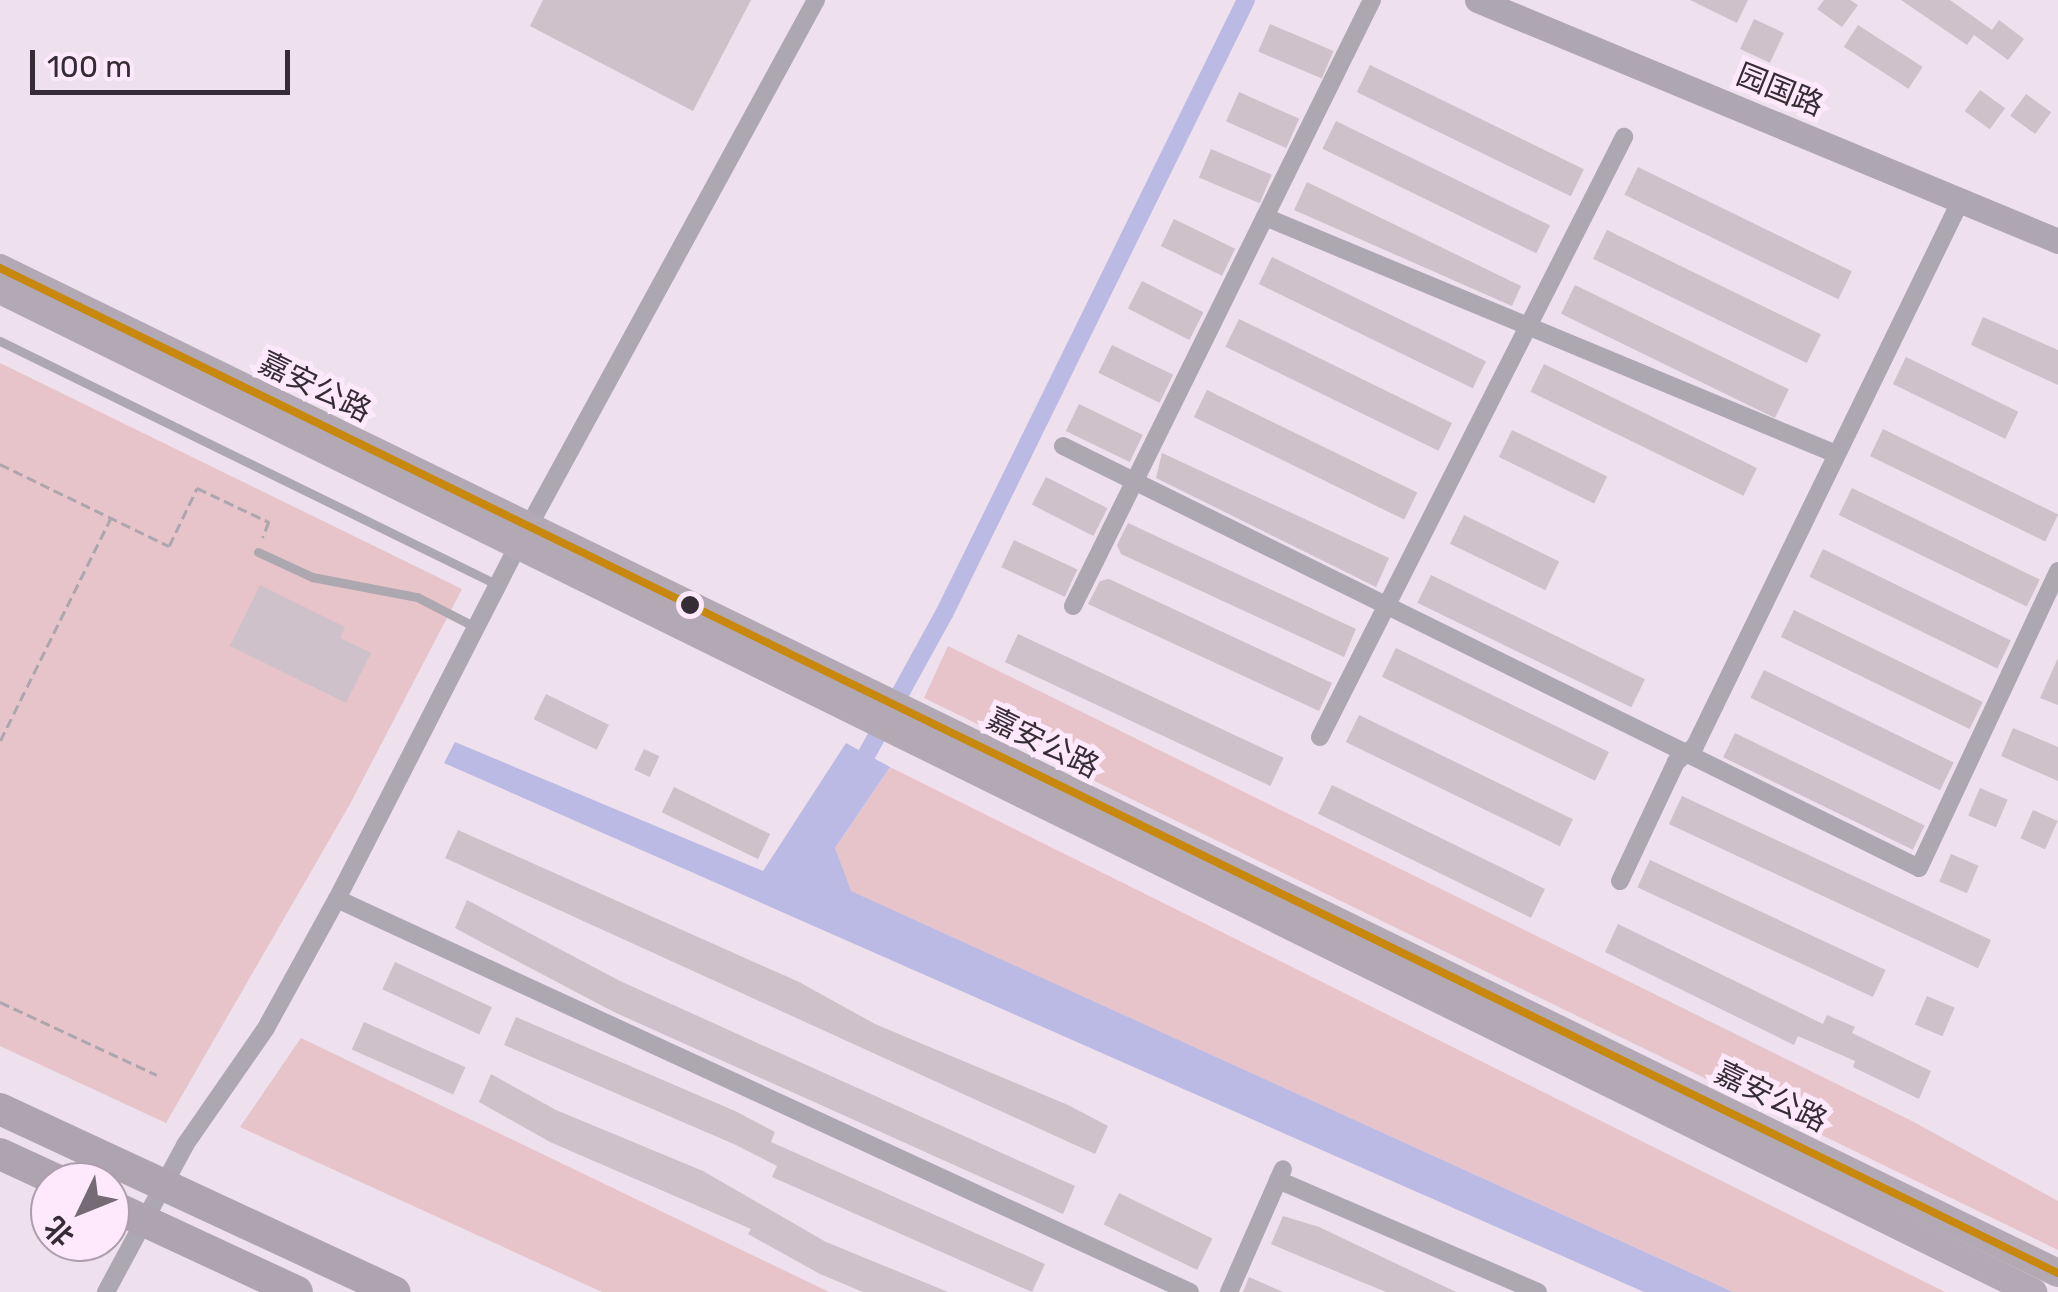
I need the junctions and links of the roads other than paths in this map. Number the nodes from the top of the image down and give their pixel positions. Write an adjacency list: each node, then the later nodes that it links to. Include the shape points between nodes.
1 (816, 0): 15 (street)
2 (1372, 0): 6 (street)
3 (1478, 0): 5 (street, 园国路)
4 (1624, 138): 10 (street)
5 (1960, 200): 7 (street, 园国路); 13 (street)
6 (1265, 217): 10 (street); 14 (street)
7 (2058, 241)
8 (0, 268): 15 (main road, 嘉安公路)
9 (0, 290): 15 (main road, 嘉安公路)
10 (1531, 328): 13 (street); 20 (street)
11 (0, 341): 18 (lane)
12 (1063, 446): 14 (street)
13 (1836, 454): 24 (street, via 1694,746)
14 (1134, 482): 19 (street); 20 (street)
15 (523, 537): 18 (street); 22 (main road, 嘉安公路)
16 (258, 552): 21 (lane, via 312,577 417,597)
17 (2058, 571): 24 (street, via 1919,868)
18 (498, 585): 21 (street)
19 (1073, 606)
20 (1387, 607): 23 (street); 24 (street)
21 (476, 627): 26 (street)
22 (918, 731): 31 (main road, 嘉安公路); 38 (main road, 嘉安公路)
23 (1320, 737)
24 (1684, 754): 25 (street)
25 (1620, 881)
26 (336, 899): 32 (street, via 266,1028 185,1146); 35 (street)
27 (0, 1109): 34 (highway)
28 (0, 1154): 29 (highway)
29 (30, 1168)
30 (130, 1214): 33 (highway)
31 (2058, 1273)
32 (106, 1292)
33 (297, 1292)
34 (394, 1292)
35 (1190, 1292)
36 (1229, 1292): 37 (street, via 1280,1174)
37 (1538, 1292)
38 (2033, 1292)

